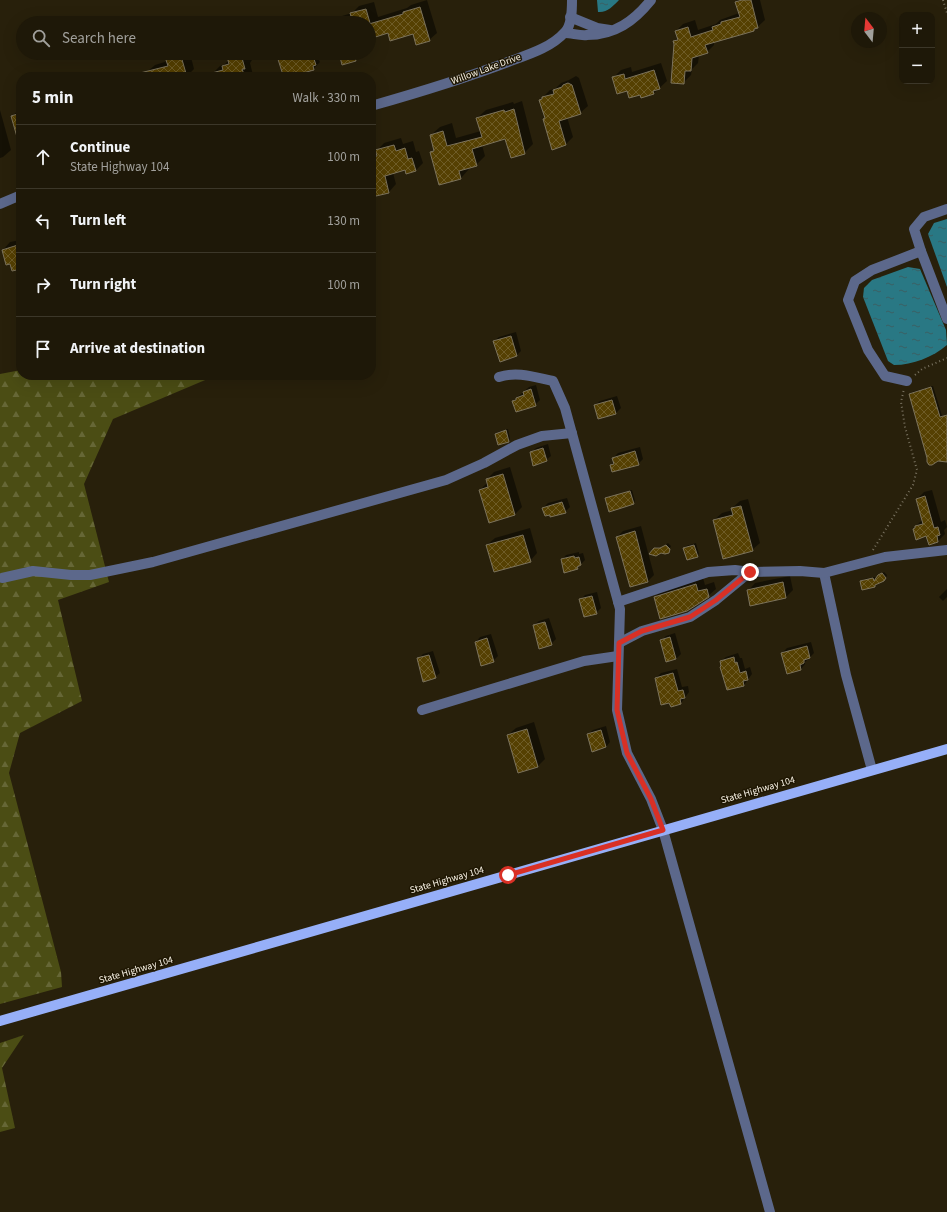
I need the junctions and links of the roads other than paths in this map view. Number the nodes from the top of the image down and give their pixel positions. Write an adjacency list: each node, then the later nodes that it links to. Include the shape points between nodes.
1 (572, 0): 3 (street)
2 (651, 0): 4 (street, via 626,25)
3 (570, 17): 4 (street, via 597,28); 5 (street, via 569,27)
4 (612, 30): 5 (street, via 585,36)
5 (565, 33): 6 (street, Willow Lake Drive, via 546,46 466,78)
6 (376, 105)
7 (16, 197): 8 (street)
8 (0, 204)
9 (947, 208): 10 (street, via 924,217 914,229)
10 (921, 251): 11 (street); 13 (street, via 872,270 855,281 848,300 868,350 885,376)
11 (947, 319)
12 (499, 377): 14 (street, via 522,374 553,381 565,408)
13 (907, 381)
14 (572, 433): 18 (street, via 542,436 446,480 153,562 90,575 33,571); 19 (street)
15 (947, 550): 17 (street, via 886,557)
16 (750, 572): 17 (street); 19 (street, via 708,572); 20 (street, via 690,617 642,631)
17 (824, 573): 24 (street, via 846,675)
18 (2, 578)
19 (618, 602): 20 (street)
20 (619, 643): 21 (street)
21 (618, 656): 22 (street, via 584,661); 25 (street, via 617,710 627,753 651,799)
22 (422, 710)
23 (947, 749): 24 (main road, State Highway 104)
24 (872, 770): 25 (main road, State Highway 104)
25 (663, 830): 26 (main road, State Highway 104); 27 (street)
26 (0, 1021)
27 (770, 1212)

